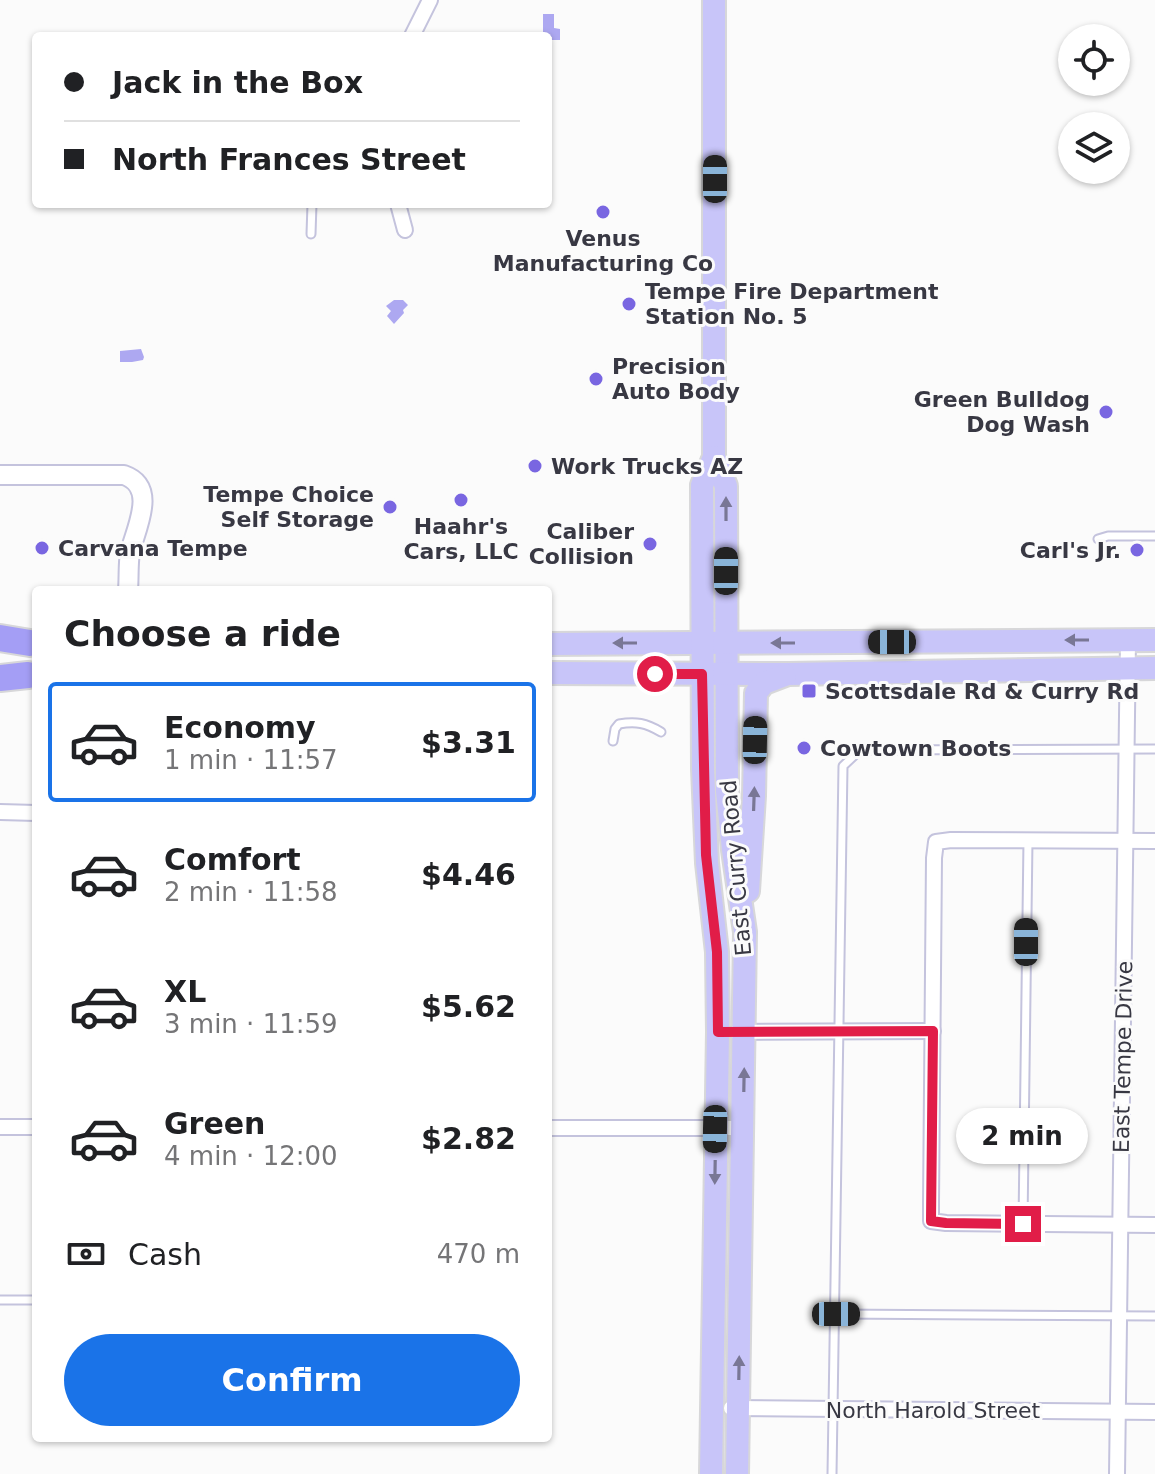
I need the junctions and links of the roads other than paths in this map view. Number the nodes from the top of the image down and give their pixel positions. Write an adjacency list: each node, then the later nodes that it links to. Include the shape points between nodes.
1 (430, 0): 3 (street)
2 (714, 0): 8 (main road, East Curry Road)
3 (414, 32)
4 (312, 208): 7 (lane)
5 (399, 208): 6 (street)
6 (405, 230)
7 (311, 234)
8 (714, 457): 16 (main road, East Curry Road, via 702,485); 18 (main road, East Curry Road, one-way to 8, via 726,486)
9 (0, 475): 12 (street, via 133,479 142,492 143,508 130,554)
10 (1155, 536): 11 (lane)
11 (1098, 539)
12 (128, 586)
13 (1128, 640): 14 (main road); 18 (main road, one-way to 18); 21 (street, East Tempe Drive)
14 (1155, 640)
15 (0, 641): 17 (highway)
16 (702, 642): 18 (main road); 19 (main road, one-way to 19); 23 (main road, East Curry Road)
17 (32, 643)
18 (726, 643): 24 (main road, East Curry Road)
19 (552, 644)
20 (1155, 668): 21 (main road)
21 (1128, 669): 25 (main road); 30 (street, East Tempe Drive)
22 (552, 673): 23 (main road)
23 (702, 674): 24 (main road); 40 (main road, East Curry Road, via 706,855 717,952)
24 (726, 674): 25 (main road); 37 (main road, East Curry Road, via 727,791)
25 (788, 674): 37 (main road, one-way to 25, via 756,693 764,683)
26 (32, 675): 27 (highway)
27 (0, 676)
28 (661, 732): 29 (lane, via 646,723 619,724)
29 (613, 741)
30 (1127, 749): 31 (lane); 35 (street, East Tempe Drive); 38 (lane, via 860,750 843,766)
31 (1155, 749)
32 (0, 812): 33 (street)
33 (32, 813)
34 (1028, 840): 35 (street); 39 (street, via 936,842); 47 (lane)
35 (1126, 841): 36 (street); 48 (street, East Tempe Drive)
36 (1155, 841)
37 (745, 932): 41 (main road, East Curry Road)
38 (839, 1031): 39 (street); 41 (street); 52 (lane)
39 (933, 1031): 47 (street, via 931,1221)
40 (718, 1032): 41 (street); 46 (main road, East Curry Road)
41 (744, 1032): 45 (main road, East Curry Road, one-way to 41)
42 (0, 1127): 43 (street)
43 (32, 1127)
44 (552, 1128): 46 (street)
45 (743, 1128): 46 (street); 56 (main road, East Curry Road, one-way to 45)
46 (715, 1129): 55 (main road, East Curry Road, one-way to 55)
47 (1023, 1224): 48 (street)
48 (1120, 1225): 49 (street); 53 (street, East Tempe Drive)
49 (1155, 1225)
50 (0, 1300): 51 (lane)
51 (32, 1300)
52 (836, 1314): 53 (lane); 57 (lane)
53 (1119, 1316): 54 (lane); 58 (street, East Tempe Drive)
54 (1155, 1316)
55 (711, 1408): 56 (street, North Harold Street); 60 (main road, East Curry Road)
56 (738, 1408): 57 (street, North Harold Street); 61 (main road, East Curry Road)
57 (833, 1409): 58 (street, North Harold Street); 62 (lane)
58 (1118, 1411): 59 (street, North Harold Street); 63 (street, East Tempe Drive)
59 (1155, 1412)
60 (711, 1474)
61 (737, 1474)
62 (832, 1474)
63 (1117, 1474)

